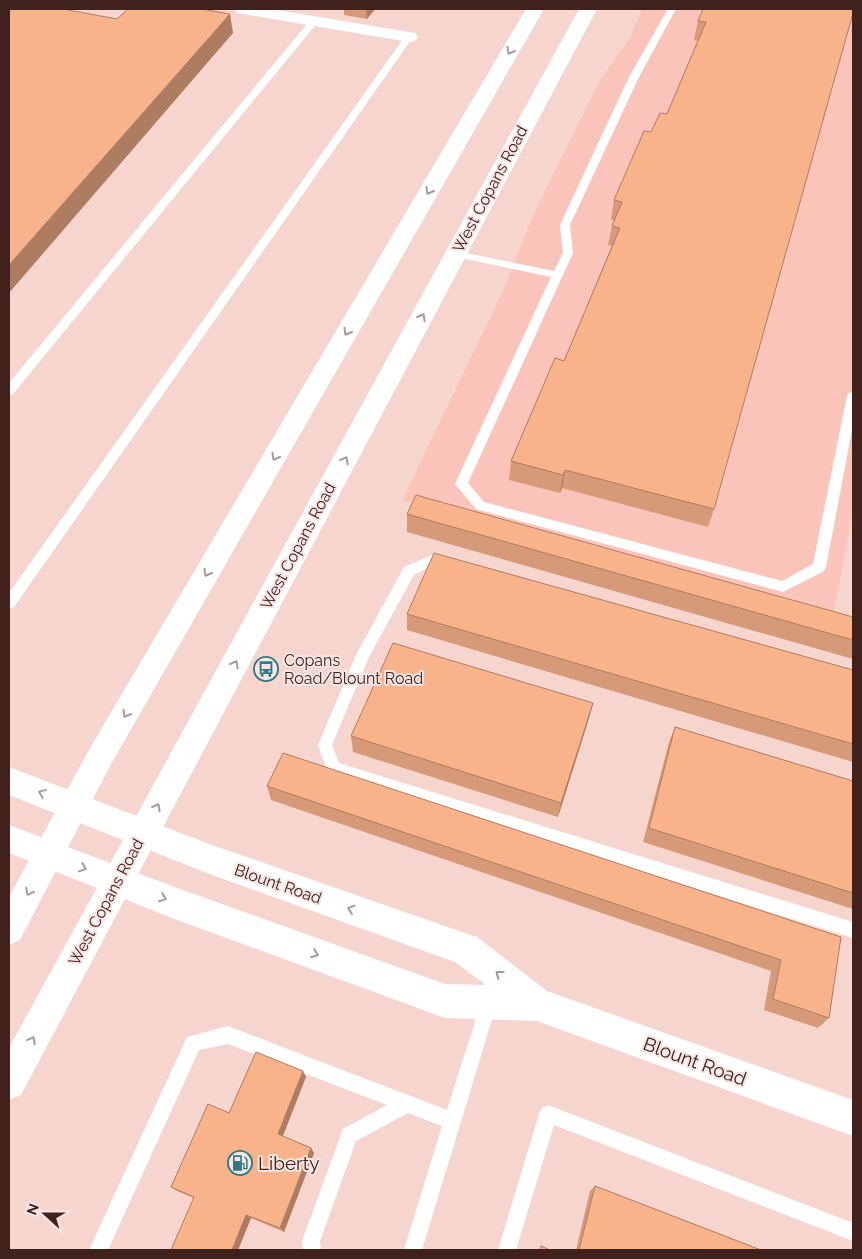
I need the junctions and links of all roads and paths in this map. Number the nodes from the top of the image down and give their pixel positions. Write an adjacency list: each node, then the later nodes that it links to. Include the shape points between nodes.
1 (243, 9): 5 (main road)
2 (535, 9): 14 (main road, one-way to 14, via 100,757)
3 (588, 9): 7 (main road, West Copans Road)
4 (672, 9): 8 (lane, via 634,77 565,225 568,253)
5 (315, 20): 6 (main road); 9 (lane)
6 (409, 37): 12 (lane)
7 (456, 254): 8 (lane); 15 (main road, West Copans Road, one-way to 7)
8 (558, 275): 10 (lane, via 460,484 480,506 783,586 819,567)
9 (9, 391)
10 (853, 396)
11 (460, 567): 20 (lane, via 432,560 409,571 363,655 325,745 333,768)
12 (9, 603)
13 (9, 780): 14 (main road, Blount Road, one-way to 13)
14 (75, 806): 15 (main road, Blount Road); 17 (main road)
15 (143, 833): 18 (main road, West Copans Road); 22 (main road, Blount Road, one-way to 15, via 465,949)
16 (9, 839): 17 (main road, Blount Road)
17 (49, 855): 18 (main road, Blount Road, one-way to 18); 19 (main road, one-way to 19)
18 (117, 881): 21 (main road, Blount Road, one-way to 21, via 445,1001); 23 (main road, West Copans Road, one-way to 18)
19 (9, 929)
20 (853, 930)
21 (489, 1002): 22 (main road, Blount Road); 26 (lane)
22 (538, 1004): 25 (main road, Blount Road)
23 (9, 1083)
24 (407, 1104): 26 (lane); 28 (lane, via 228,1034 192,1043); 29 (lane, via 349,1135 311,1241)
25 (853, 1118)
26 (452, 1121): 30 (lane)
27 (853, 1232): 31 (lane, via 548,1114)
28 (98, 1250)
29 (312, 1250)
30 (413, 1250)
31 (506, 1250)

